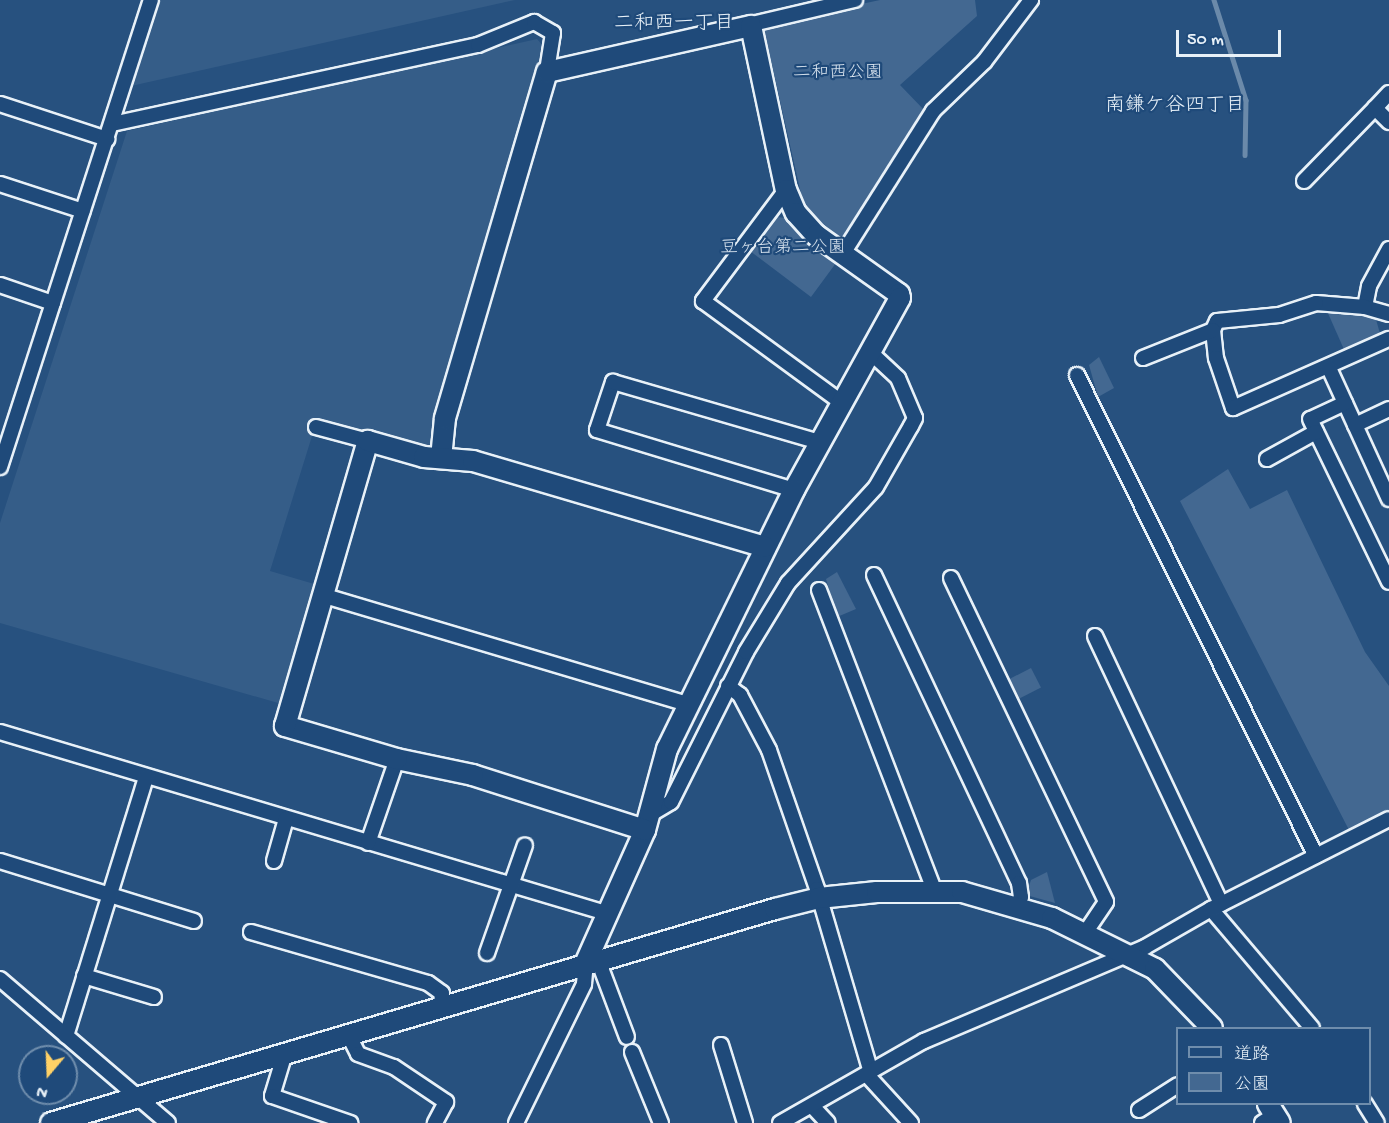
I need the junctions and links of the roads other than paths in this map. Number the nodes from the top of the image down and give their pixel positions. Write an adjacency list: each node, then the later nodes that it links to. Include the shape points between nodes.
1 (151, 0): 10 (street)
2 (855, 0): 4 (street)
3 (1030, 0): 17 (street, via 984,62 933,111)
4 (748, 25): 5 (street); 14 (street, via 754,33)
5 (547, 72): 10 (street, via 553,33 534,22 478,45); 36 (street, via 445,418)
6 (1389, 93): 8 (street)
7 (0, 104): 11 (street)
8 (1375, 108): 9 (street); 12 (street)
9 (1389, 122)
10 (112, 124): 11 (street)
11 (107, 139): 15 (street)
12 (1304, 181)
13 (0, 184): 15 (street)
14 (786, 190): 17 (street, via 804,225); 28 (street, via 703,301)
15 (83, 211): 19 (street)
16 (1389, 249): 20 (street, via 1369,286)
17 (842, 255): 24 (street, via 899,294 899,303)
18 (0, 285): 19 (street)
19 (53, 303): 38 (street)
20 (1365, 307): 21 (street); 22 (street, via 1316,303 1280,315 1217,321)
21 (1389, 314)
22 (1213, 330): 25 (street); 26 (street, via 1216,358 1233,408)
23 (1389, 339): 26 (street)
24 (870, 352): 28 (street); 50 (street, via 898,378 915,418 876,487 788,583)
25 (1143, 358)
26 (1329, 368): 29 (street)
27 (1077, 375): 60 (street)
28 (841, 402): 35 (street)
29 (1345, 403): 31 (street); 33 (street, via 1310,419)
30 (1389, 409): 31 (street)
31 (1355, 425): 39 (street)
32 (316, 427): 34 (street)
33 (1316, 432): 37 (street); 43 (street)
34 (368, 441): 36 (street); 48 (street)
35 (819, 442): 40 (street); 40 (street, via 613,382 597,430)
36 (441, 458): 42 (street, via 473,461)
37 (1267, 459)
38 (1, 462)
39 (1386, 483): 41 (street)
40 (794, 490): 42 (street)
41 (1389, 499)
42 (765, 547): 51 (street)
43 (1384, 557): 46 (street)
44 (874, 575): 68 (street, via 1019,883 1021,897)
45 (951, 578): 72 (street, via 1106,902)
46 (1389, 582)
47 (819, 590): 64 (street)
48 (325, 596): 51 (street); 53 (street, via 285,726)
49 (1095, 636): 67 (street)
50 (729, 686): 57 (street, via 671,802); 66 (street, via 740,694 769,750)
51 (688, 704): 57 (street, via 667,749)
52 (0, 732): 54 (street)
53 (397, 759): 57 (street); 58 (street)
54 (146, 777): 55 (street); 65 (street)
55 (286, 819): 58 (street); 62 (street)
56 (1389, 819): 60 (street)
57 (648, 822): 69 (street)
58 (368, 843): 63 (street)
59 (525, 845): 63 (street)
60 (1316, 856): 67 (street)
61 (0, 861): 65 (street)
62 (274, 861)
63 (512, 884): 69 (street); 73 (street)
64 (934, 890): 66 (street); 68 (street, via 962,892)
65 (109, 896): 70 (street); 76 (street)
66 (819, 898): 75 (street); 88 (street)
67 (1216, 906): 74 (street); 81 (street)
68 (1017, 907): 72 (street)
69 (606, 913): 75 (street)
70 (194, 921)
71 (251, 932): 79 (street, via 428,983 442,993)
72 (1086, 932): 74 (street)
73 (487, 953)
74 (1129, 953): 80 (street, via 1155,969); 88 (street, via 924,1041)
75 (592, 961): 79 (street); 84 (street); 98 (street)
76 (84, 976): 78 (street); 83 (street)
77 (0, 979): 83 (street)
78 (154, 997)
79 (441, 1006): 82 (street)
80 (1210, 1027)
81 (1310, 1027)
82 (348, 1034): 87 (street); 97 (street, via 358,1054 394,1067 446,1102)
83 (66, 1036): 90 (street)
84 (627, 1037)
85 (721, 1045): 100 (street)
86 (632, 1052): 99 (street)
87 (285, 1053): 90 (street); 96 (street, via 272,1096)
88 (869, 1073): 92 (street); 103 (street)
89 (1176, 1086): 93 (street)
90 (138, 1097): 94 (street); 95 (street)
91 (1366, 1105): 104 (street)
92 (812, 1106): 101 (street); 102 (street)
93 (1139, 1110)
94 (51, 1123)
95 (168, 1123)
96 (350, 1123)
97 (435, 1123)
98 (516, 1123)
99 (661, 1123)
100 (745, 1123)
101 (780, 1123)
102 (828, 1123)
103 (911, 1123)
104 (1377, 1123)

